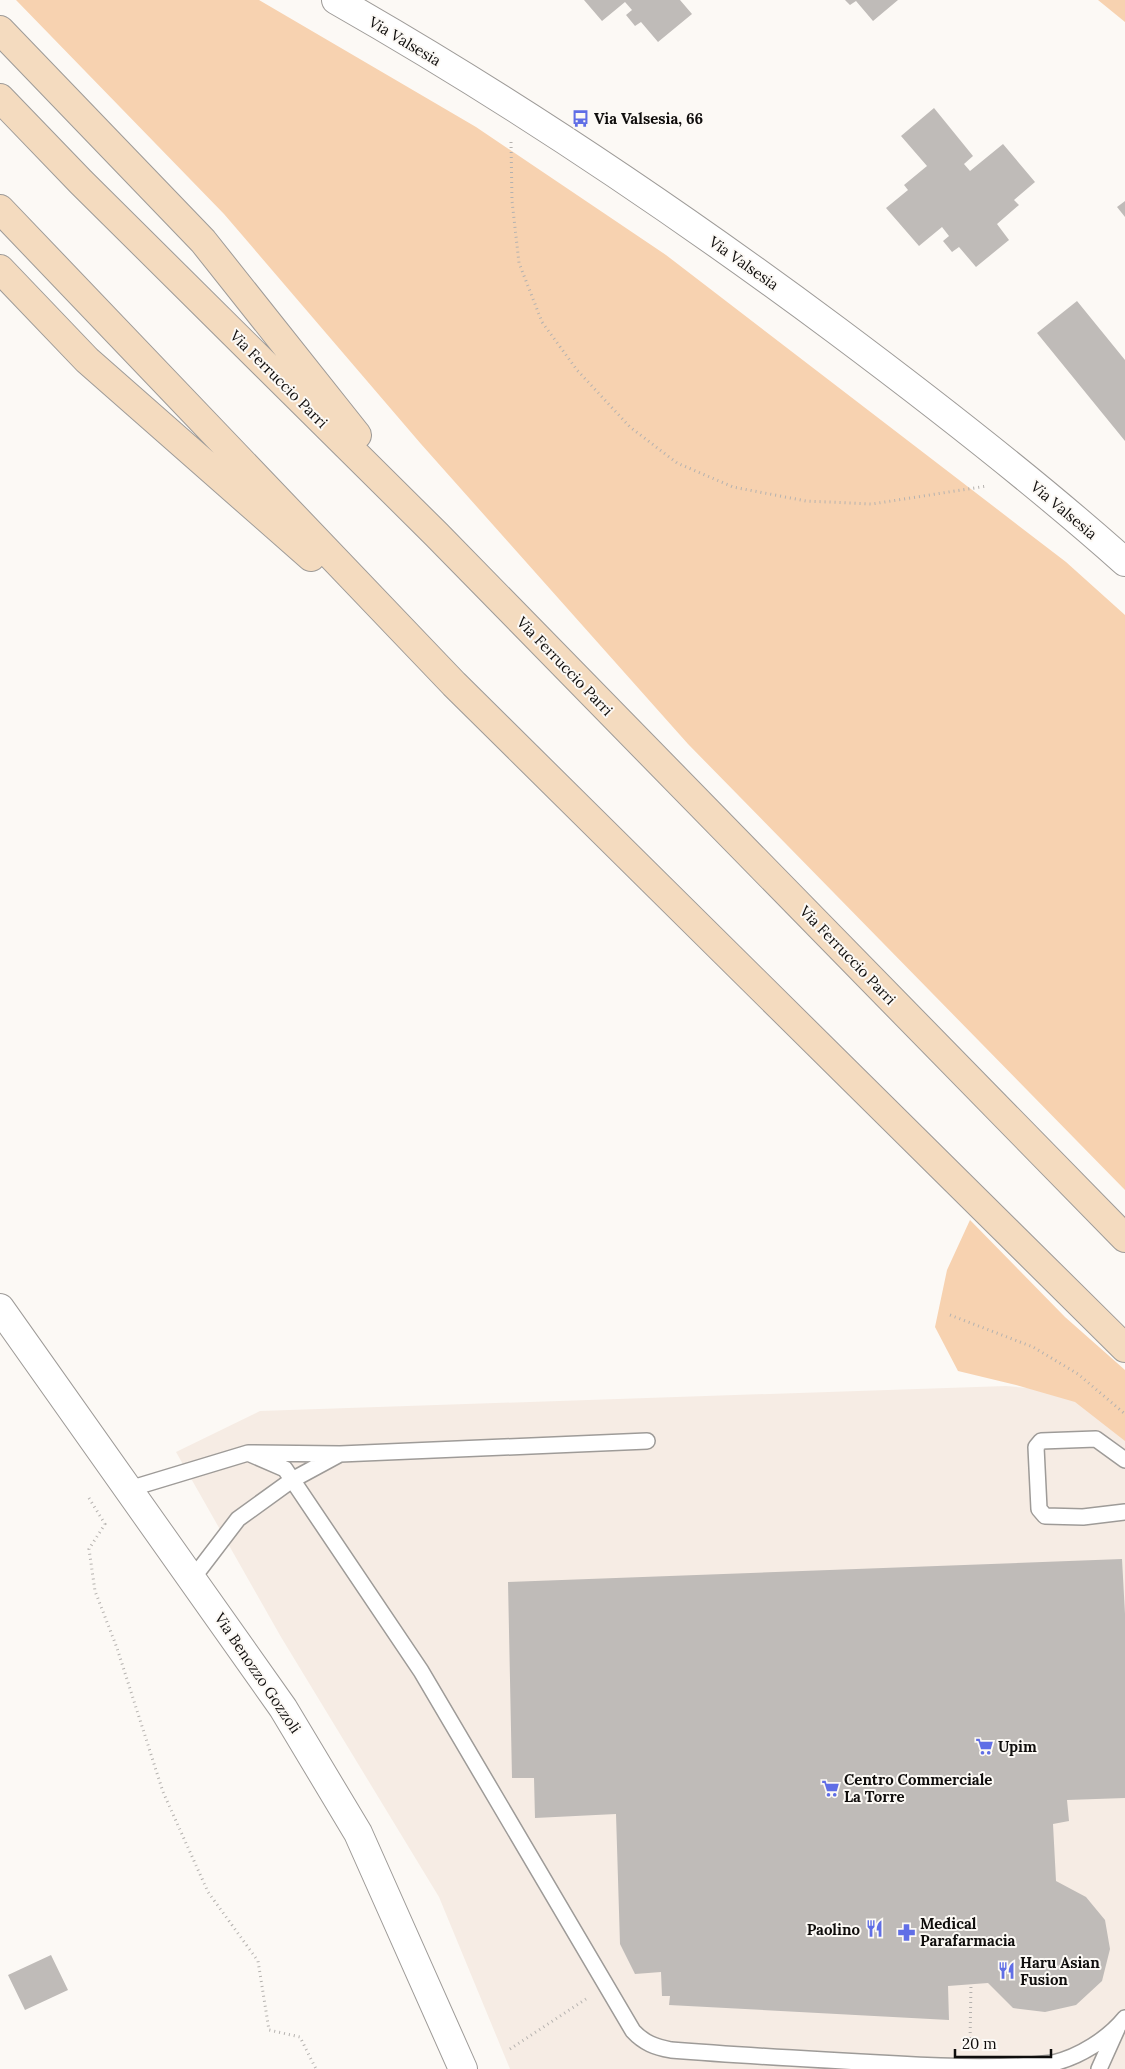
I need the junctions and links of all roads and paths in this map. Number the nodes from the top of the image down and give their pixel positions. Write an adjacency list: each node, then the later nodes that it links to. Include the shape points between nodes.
1 (336, 0): 9 (street, Via Valsesia, via 510,104 720,246 950,417)
2 (0, 30): 8 (main road, via 203,241)
3 (0, 98): 8 (main road, Via Ferruccio Parri)
4 (511, 139): 7 (path, via 512,200 519,263 542,322 577,370 630,427 677,463 733,487 806,501 872,504)
5 (0, 209): 10 (main road)
6 (0, 270): 10 (main road, via 87,360)
7 (990, 486)
8 (436, 534): 11 (main road, Via Ferruccio Parri)
9 (1125, 562)
10 (454, 684): 14 (main road)
11 (1125, 1238)
12 (0, 1308): 21 (street, Via Benozzo Gozzoli)
13 (950, 1315): 15 (path, via 1033,1347 1078,1374)
14 (1125, 1348)
15 (1125, 1414)
16 (647, 1441): 18 (lane)
17 (248, 1454): 18 (lane); 20 (lane, via 285,1468); 21 (lane)
18 (340, 1454): 20 (lane)
19 (1125, 1460): 23 (lane, via 1096,1439 1041,1441 1036,1447 1039,1509 1045,1516 1083,1517)
20 (292, 1480): 24 (lane, via 238,1519); 32 (lane, via 421,1671 633,2031 642,2040 671,2050)
21 (129, 1489): 24 (street, Via Benozzo Gozzoli)
22 (89, 1498): 30 (path, via 105,1524 89,1549 95,1591 163,1792 208,1892 258,1961 269,2030 300,2037)
23 (1125, 1512)
24 (193, 1578): 31 (street, Via Benozzo Gozzoli, via 283,1708 358,1833)
25 (971, 1984): 28 (path)
26 (593, 1994): 29 (path)
27 (1123, 2020): 32 (lane, via 1088,2049 1072,2057 1030,2066); 33 (lane)
28 (970, 2044)
29 (510, 2049)
30 (316, 2069)
31 (463, 2069)
32 (969, 2069)
33 (1099, 2069)

